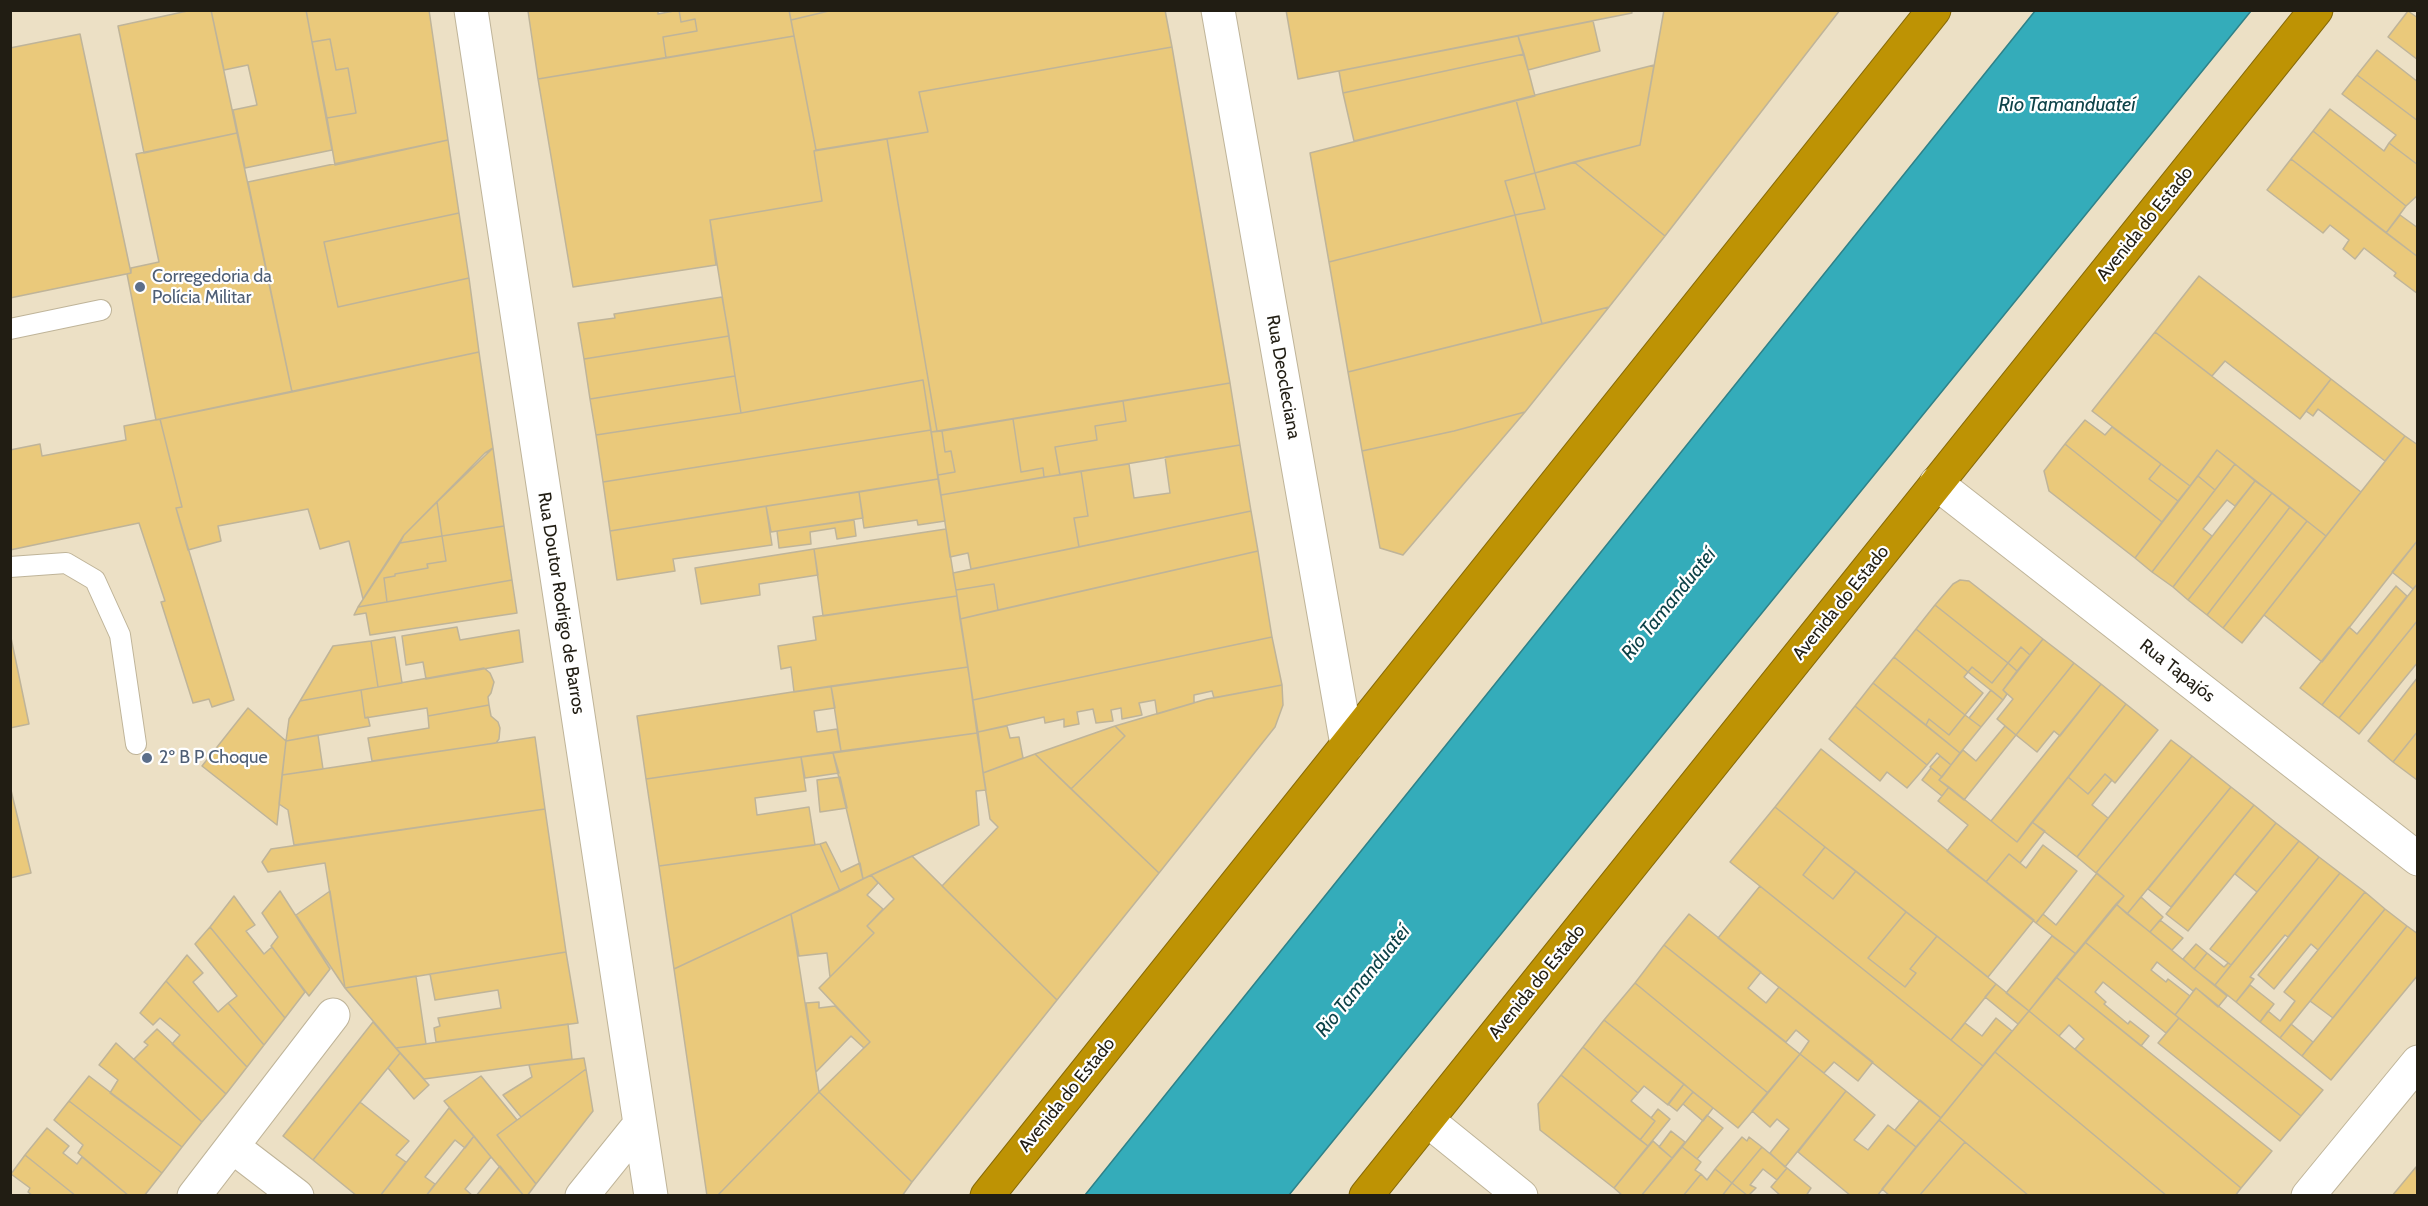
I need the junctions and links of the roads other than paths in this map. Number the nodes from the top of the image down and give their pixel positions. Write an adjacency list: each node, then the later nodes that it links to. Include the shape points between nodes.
1 (471, 10): 15 (street, Rua Doutor Rodrigo de Barros)
2 (1218, 10): 10 (street, Rua Deocleciana)
3 (1934, 10): 10 (highway, Avenida do Estado)
4 (2316, 10): 7 (highway, Avenida do Estado)
5 (101, 310): 6 (lane)
6 (10, 328)
7 (1936, 483): 11 (street, Rua Tapajós); 14 (highway, Avenida do Estado)
8 (10, 567): 9 (lane, via 66,563 95,580 120,635)
9 (136, 744)
10 (1347, 744): 21 (highway, Avenida do Estado)
11 (2418, 859)
12 (333, 1015): 16 (street)
13 (2418, 1062): 24 (street)
14 (1427, 1120): 22 (highway, Avenida do Estado); 23 (street)
15 (640, 1124): 19 (street); 20 (street, Rua Doutor Rodrigo de Barros)
16 (233, 1147): 17 (street); 18 (street)
17 (194, 1196)
18 (297, 1196)
19 (582, 1196)
20 (651, 1196)
21 (987, 1196)
22 (1366, 1196)
23 (1521, 1196)
24 (2308, 1196)

